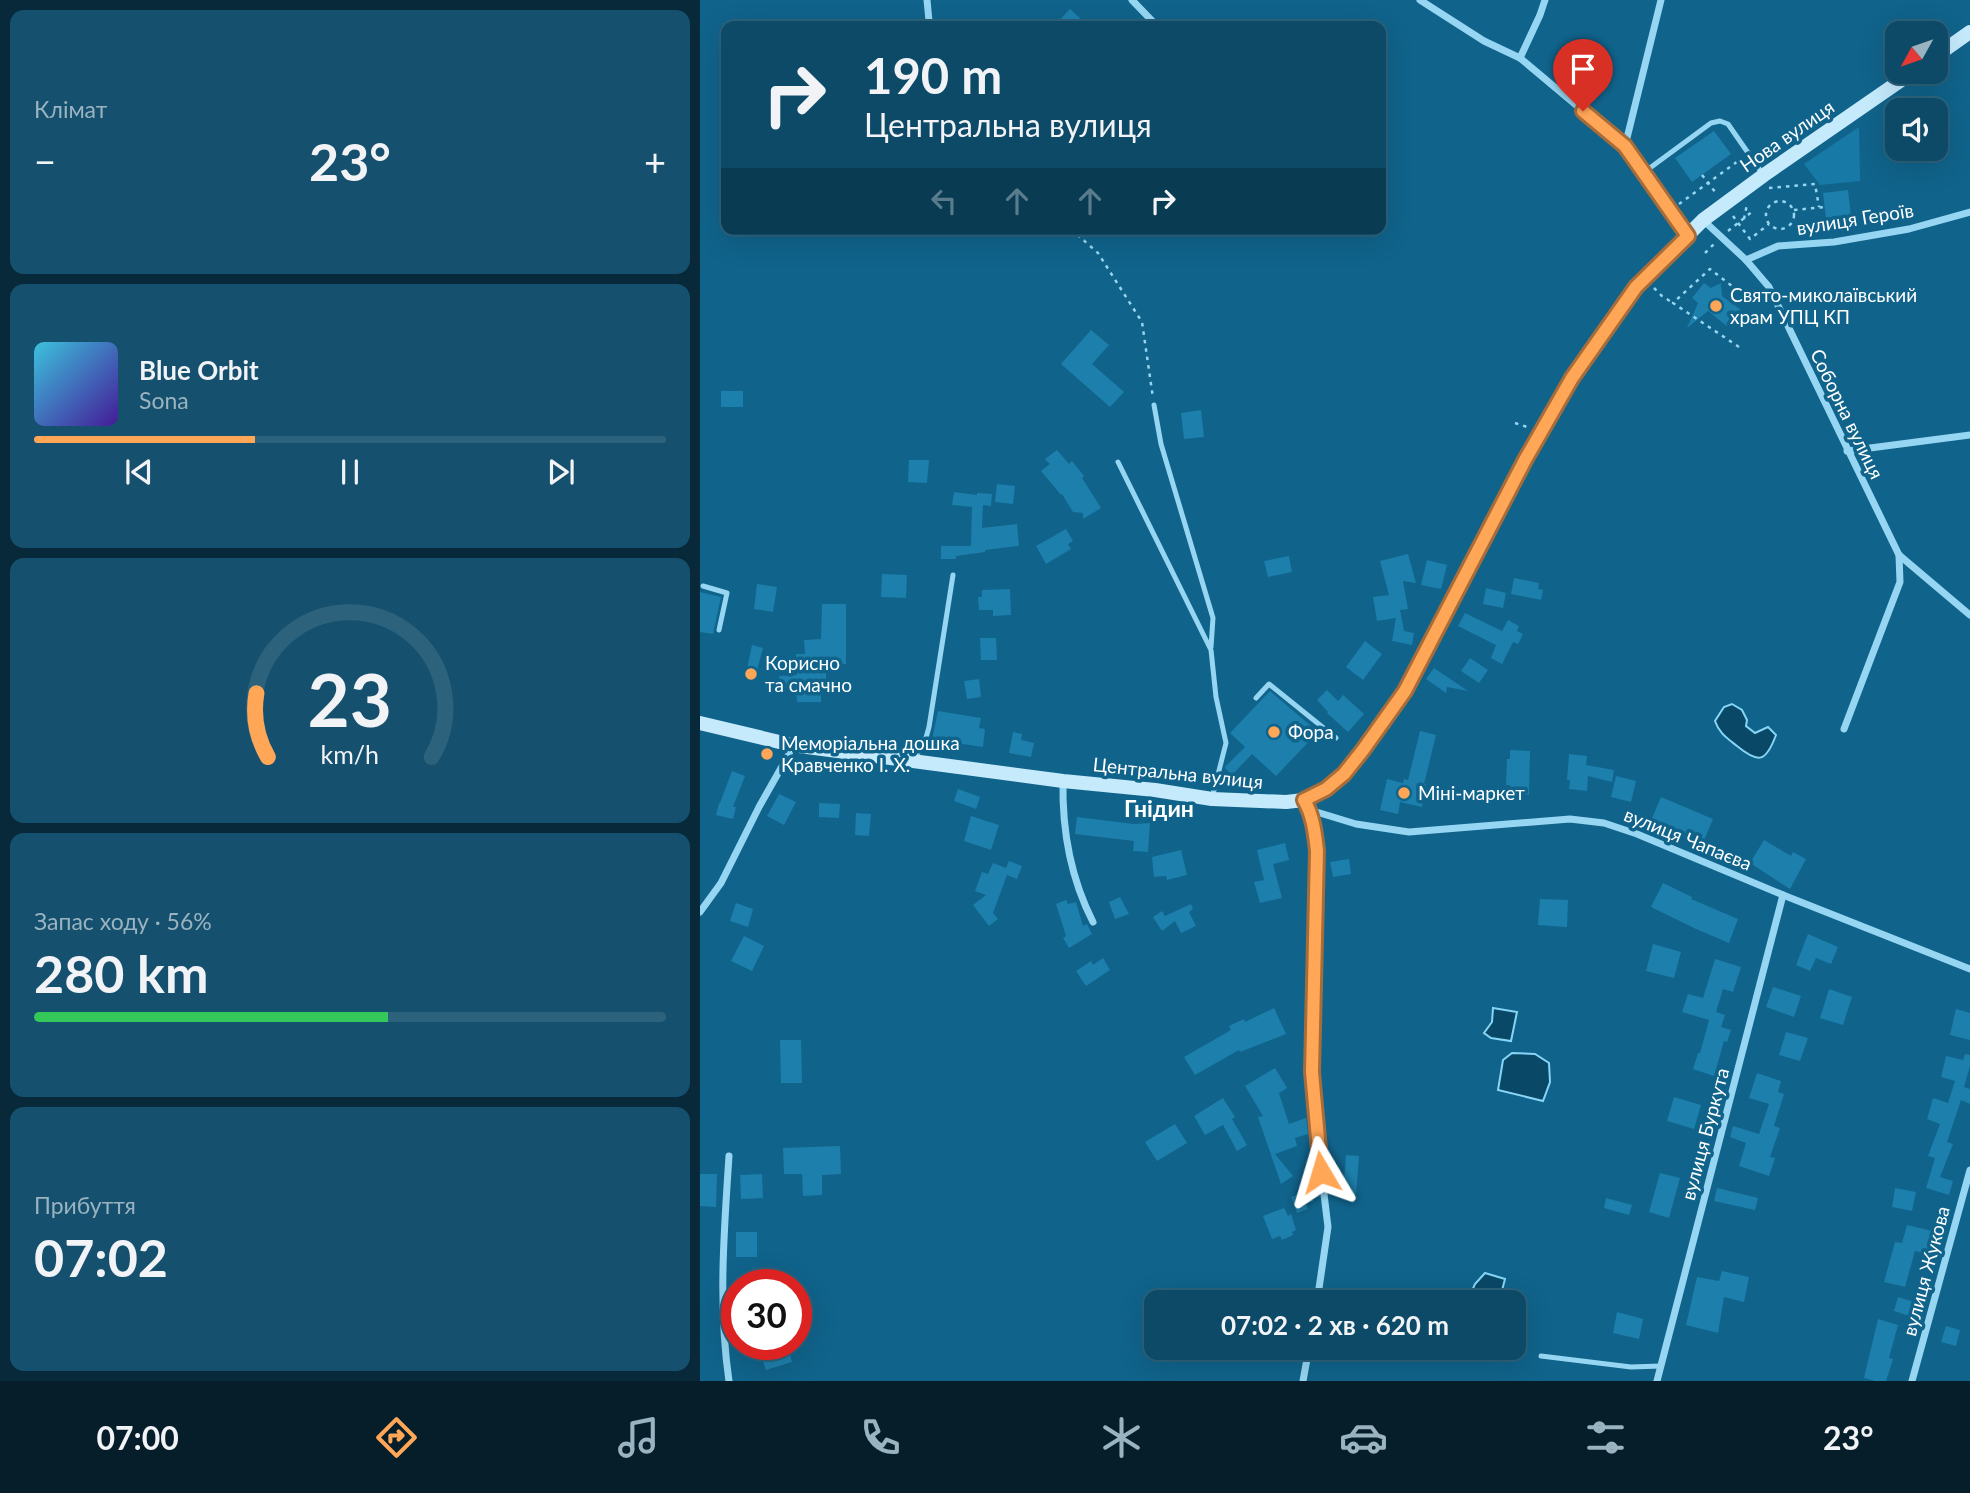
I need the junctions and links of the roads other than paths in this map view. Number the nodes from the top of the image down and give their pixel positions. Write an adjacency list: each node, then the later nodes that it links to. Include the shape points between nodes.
1 (928, 0): 6 (street)
2 (1132, 0): 7 (street)
3 (1420, 0): 10 (street)
4 (1545, 0): 10 (street)
5 (1661, 0): 12 (street)
6 (929, 21)
7 (1152, 21)
8 (1970, 32): 9 (street)
9 (1948, 48)
10 (1520, 58): 12 (street)
11 (1896, 84): 14 (street, Нова вулиця)
12 (1625, 146): 13 (street)
13 (1643, 173): 14 (lane, via 1720,121 1728,124); 17 (street)
14 (1764, 175): 16 (street, Нова вулиця)
15 (1970, 212): 18 (street, вулиця Героїв, via 1909,229 1778,246)
16 (1703, 220): 17 (street, Нова вулиця); 18 (street, Соборна вулиця)
17 (1688, 236): 37 (street, Центральна вулиця, via 1636,287 1572,378 1405,691 1344,774)
18 (1746, 260): 21 (street, Соборна вулиця, via 1769,287)
19 (1154, 405): 28 (lane, via 1161,444 1213,618)
20 (1970, 435): 21 (street)
21 (1847, 451): 23 (street, Соборна вулиця)
22 (1118, 462): 28 (lane)
23 (1899, 555): 26 (street, Соборна вулиця); 31 (street, via 1900,582)
24 (953, 575): 34 (lane, via 929,727 924,745)
25 (703, 586): 27 (lane, via 727,593)
26 (1970, 615)
27 (719, 630)
28 (1211, 650): 36 (lane, via 1226,743)
29 (1256, 698): 32 (lane, via 1269,684)
30 (700, 723): 33 (street, Центральна вулиця)
31 (1844, 729)
32 (1336, 738)
33 (792, 745): 34 (street, Центральна вулиця); 39 (street, via 721,883)
34 (911, 762): 35 (street, Центральна вулиця)
35 (1063, 781): 36 (street, Центральна вулиця); 40 (street, via 1067,847)
36 (1212, 799): 37 (street, Центральна вулиця)
37 (1307, 805): 38 (street, вулиця Чапаєва, via 1356,824 1409,832 1570,820 1604,823); 44 (street, via 1317,851 1312,1072 1328,1227)
38 (1783, 895): 41 (street, вулиця Чапаєва); 47 (street, вулиця Буркута)
39 (700, 912)
40 (1093, 922)
41 (1970, 969)
42 (729, 1156): 48 (street, via 723,1257)
43 (1970, 1170): 51 (street, вулиця Жукова)
44 (1319, 1290)
45 (1541, 1356): 47 (lane)
46 (1307, 1360): 49 (street)
47 (1661, 1366): 50 (street, вулиця Буркута)
48 (729, 1381)
49 (1303, 1381)
50 (1657, 1381)
51 (1912, 1381)

